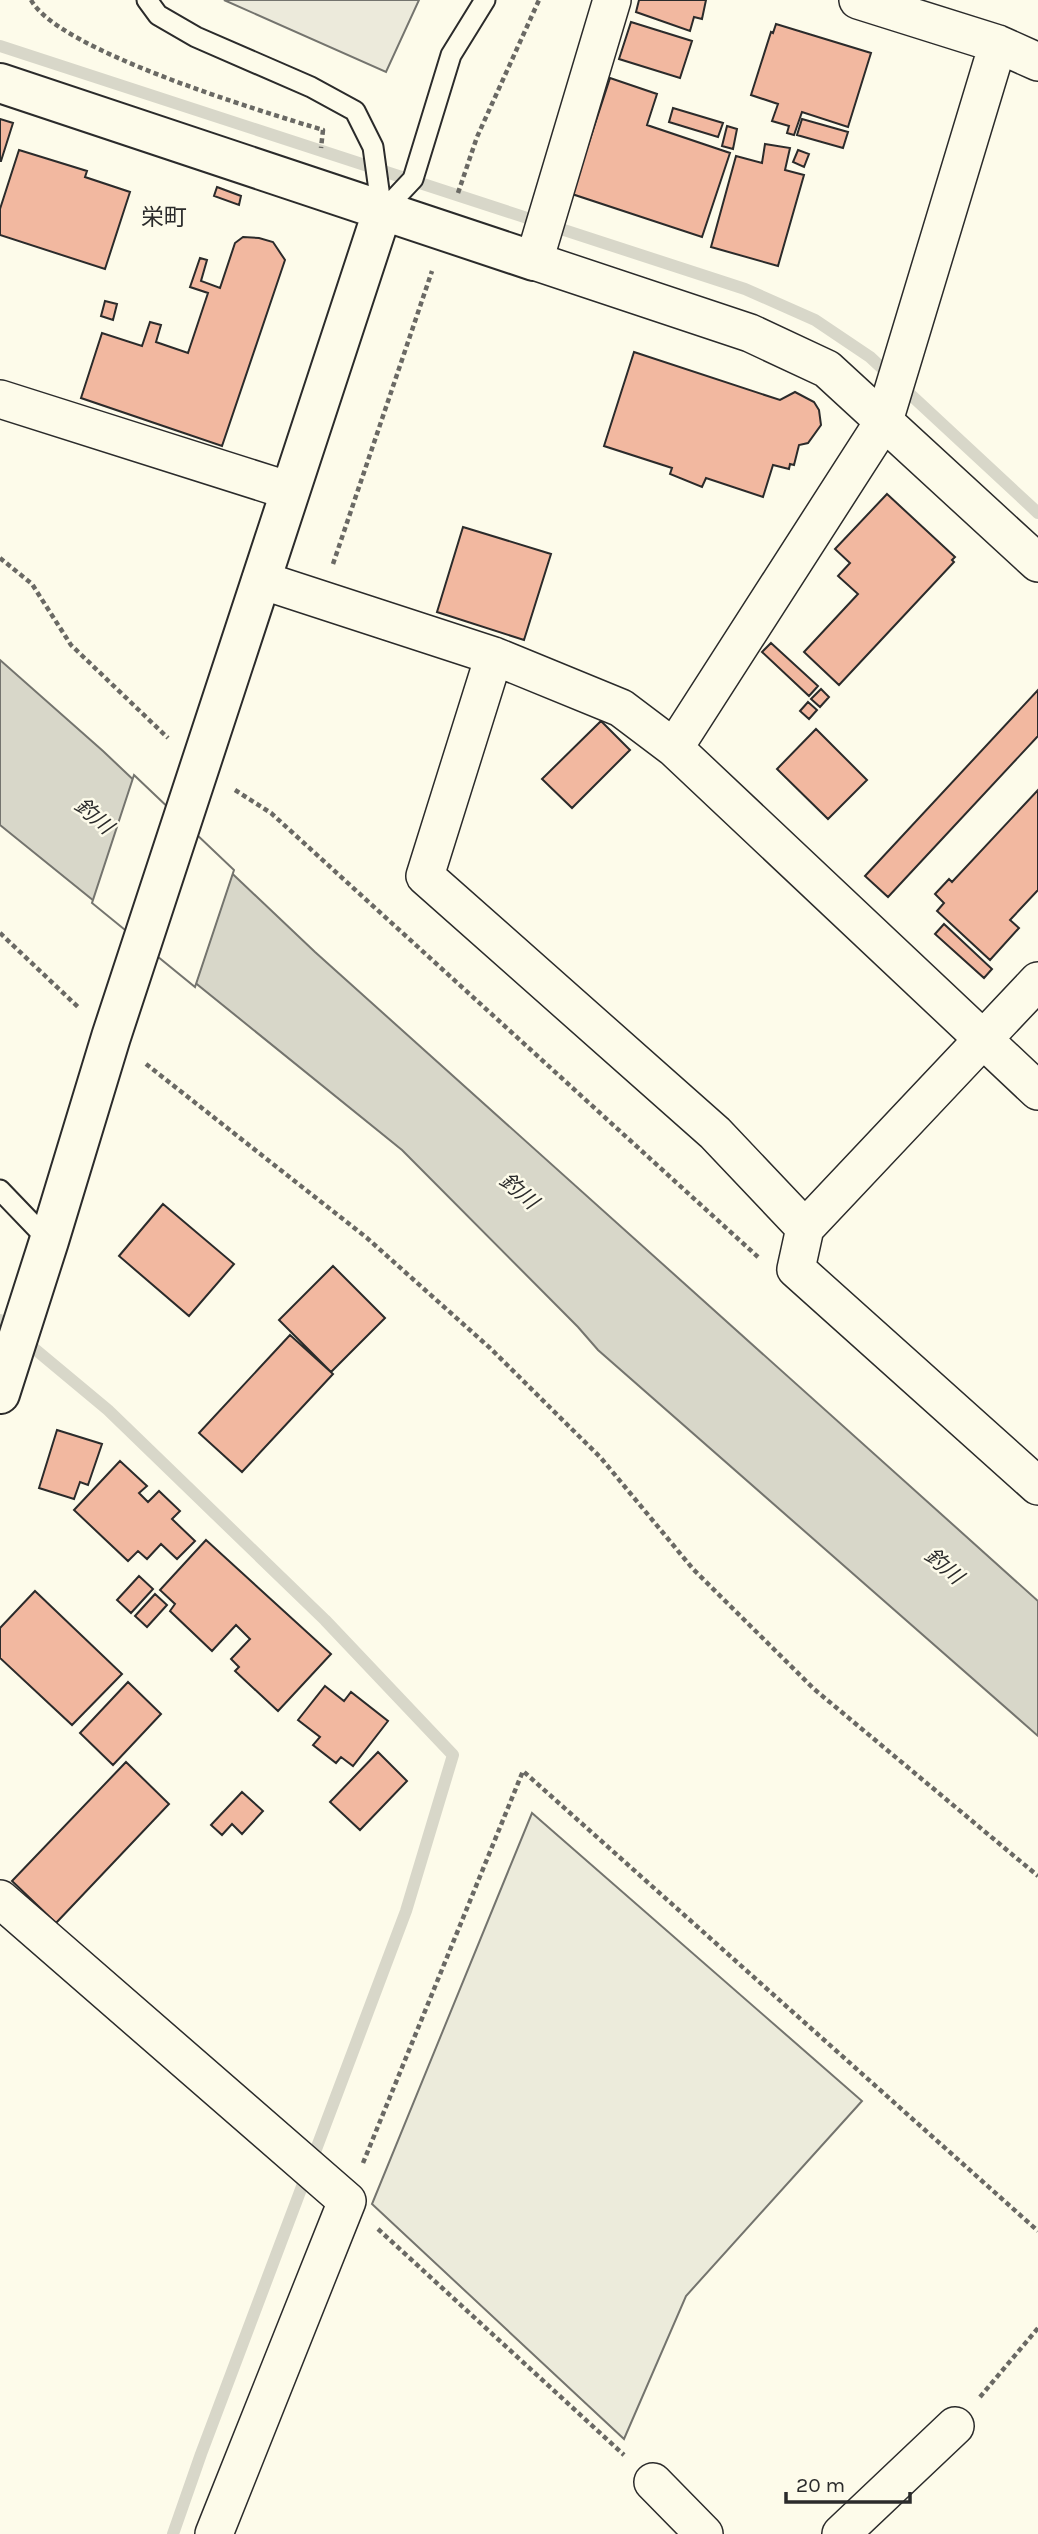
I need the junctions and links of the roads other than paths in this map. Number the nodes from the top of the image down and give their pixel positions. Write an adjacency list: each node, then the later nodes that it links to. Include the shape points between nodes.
1 (147, 0): 8 (lane, via 158,15 196,37 355,111 373,147)
2 (485, 0): 8 (lane, via 451,55 413,179)
3 (612, 0): 9 (street)
4 (858, 0): 5 (street)
5 (998, 44): 6 (street); 11 (street)
6 (1038, 62)
7 (0, 83): 8 (street)
8 (382, 212): 9 (street); 12 (street)
9 (534, 261): 11 (street, via 750,333 827,369)
10 (0, 399): 12 (street)
11 (884, 421): 13 (street); 16 (street)
12 (290, 491): 14 (street)
13 (1038, 563)
14 (261, 580): 15 (street); 22 (street, via 115,1023)
15 (494, 656): 16 (street, via 621,708); 21 (street, via 425,876 715,1133)
16 (674, 748): 18 (street)
17 (1038, 981): 18 (street)
18 (984, 1040): 19 (street); 21 (street)
19 (1038, 1091)
20 (0, 1190): 22 (lane)
21 (805, 1228): 24 (street, via 796,1269)
22 (49, 1241): 23 (street)
23 (0, 1394)
24 (1038, 1486)
25 (0, 1899): 28 (street, via 347,2201)
26 (954, 2426): 30 (street)
27 (653, 2482): 29 (street)
28 (214, 2534)
29 (704, 2534)
30 (841, 2534)

